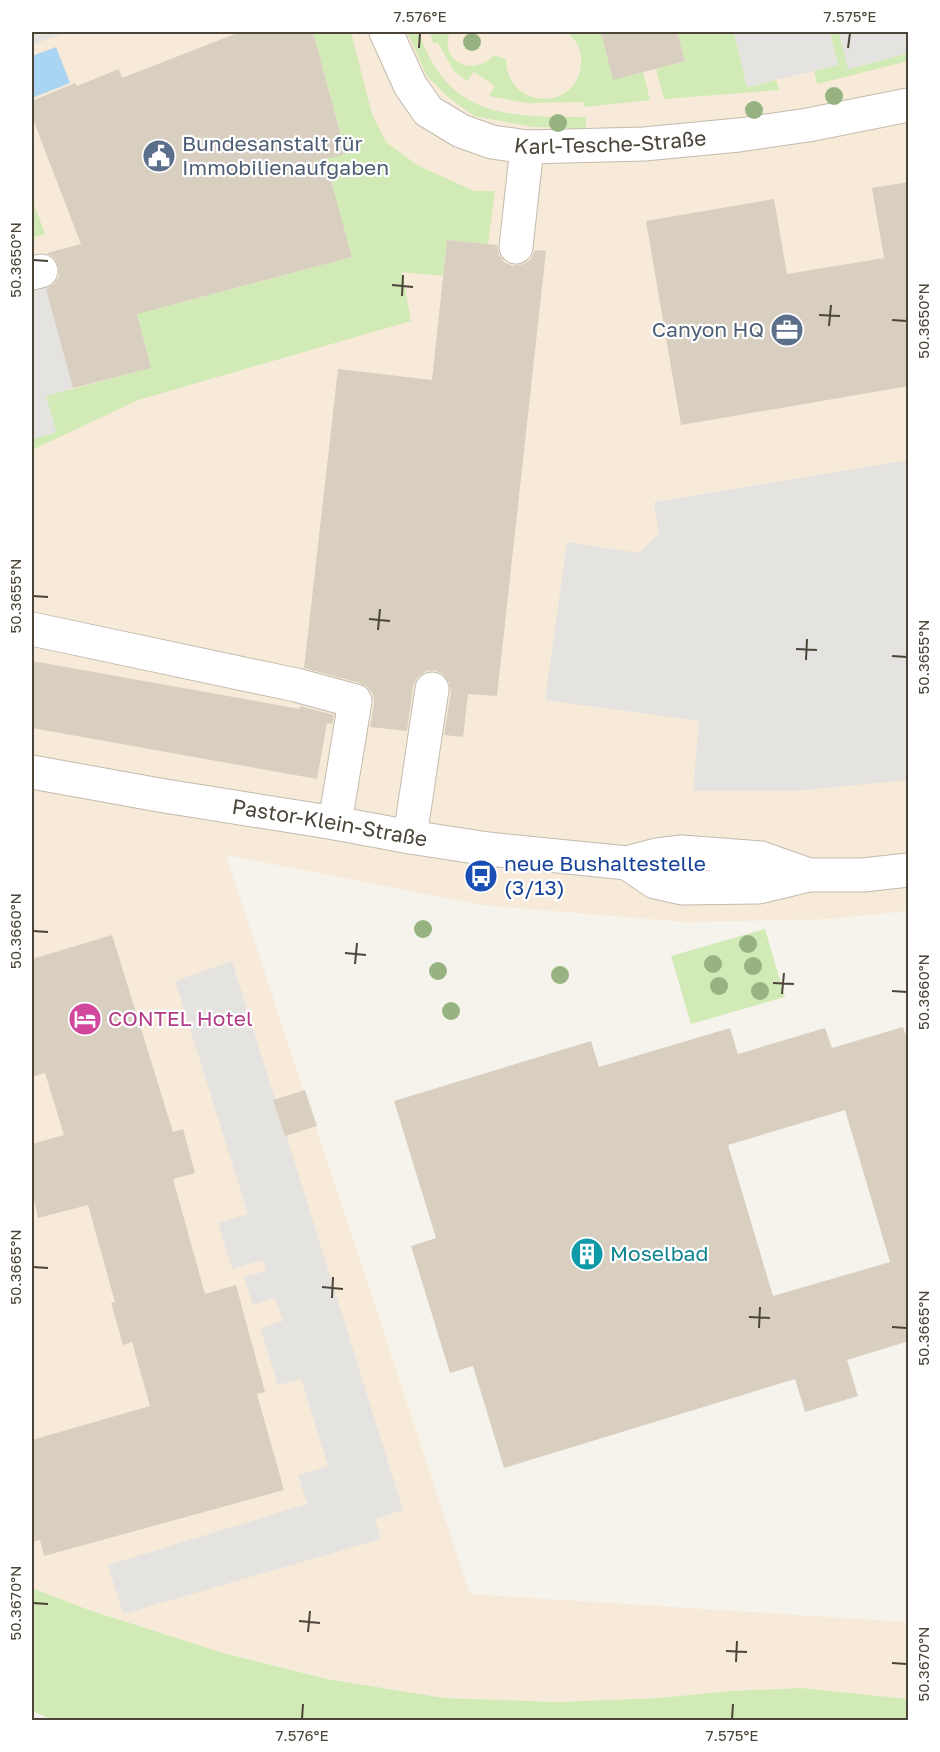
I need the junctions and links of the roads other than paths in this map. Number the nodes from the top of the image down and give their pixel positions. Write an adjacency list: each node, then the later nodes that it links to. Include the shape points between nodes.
1 (386, 32): 3 (street, Karl-Tesche-Straße, via 410,85 428,111 460,131 492,142)
2 (902, 104): 3 (street, Karl-Tesche-Straße, via 808,125 738,135 644,144)
3 (527, 147): 4 (street)
4 (516, 248)
5 (32, 629): 8 (street, via 355,701)
6 (432, 689): 9 (street)
7 (32, 772): 8 (street, Pastor-Klein-Straße)
8 (335, 823): 9 (street, Pastor-Klein-Straße)
9 (410, 837): 10 (street, Pastor-Klein-Straße, via 627,863 655,882 682,888 759,887 809,875)
10 (909, 870)

